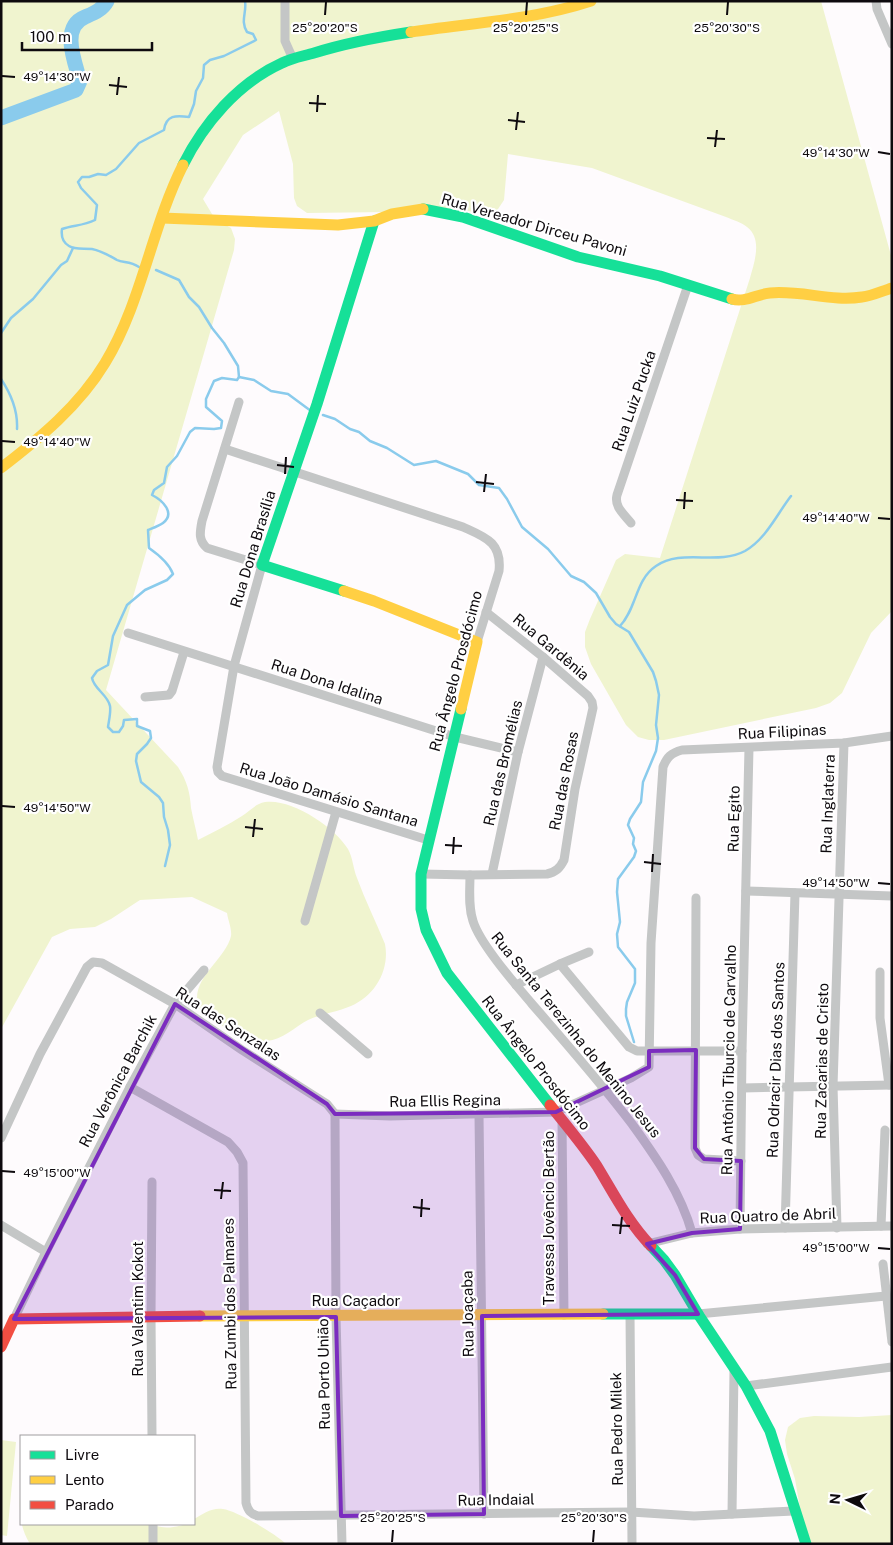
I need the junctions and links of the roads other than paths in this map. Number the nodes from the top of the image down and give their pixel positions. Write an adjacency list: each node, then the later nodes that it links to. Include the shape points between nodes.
1 (285, 1): 5 (street, via 285,41)
2 (591, 1): 5 (main road, via 526,17 353,41)
3 (876, 1): 4 (street)
4 (892, 44)
5 (293, 59): 6 (main road, via 254,79 220,110 180,170)
6 (162, 218): 7 (main road, Rua Vereador Dirceu Pavoni, via 338,225); 12 (main road, via 115,346 96,377 69,410)
7 (374, 221): 8 (main road, Rua Vereador Dirceu Pavoni, via 421,209 442,212 578,256); 13 (main road, Rua Dona Brasília)
8 (688, 285): 9 (main road, Rua Vereador Dirceu Pavoni, via 739,301 767,293 789,292 840,298 863,297); 14 (street, Rua Luiz Pucka, via 617,494 617,506)
9 (892, 288)
10 (239, 402): 11 (street)
11 (225, 449): 13 (street); 15 (street, via 202,522 202,544)
12 (1, 468)
13 (293, 472): 15 (main road, Rua Dona Brasília); 16 (street, Rua Ângelo Prosdócimo, via 463,526 484,536 498,551 500,559)
14 (631, 523)
15 (262, 565): 18 (main road, via 374,600); 21 (street, Rua Dona Brasília)
16 (486, 612): 18 (street, Rua Ângelo Prosdócimo); 20 (street, Rua Gardênia)
17 (128, 633): 19 (street, Rua Dona Idalina)
18 (477, 642): 25 (main road, Rua Ângelo Prosdócimo)
19 (184, 652): 21 (street, Rua Dona Idalina); 22 (street, via 169,695)
20 (543, 657): 23 (street, Rua Gardênia, via 588,696); 28 (street, Rua das Bromélias)
21 (234, 666): 25 (street, Rua Dona Idalina); 29 (street, Rua Dona Brasília, via 217,767)
22 (145, 697)
23 (593, 708): 33 (street, Rua das Rosas, via 560,867 554,872)
24 (892, 736): 26 (street, Rua Filipinas)
25 (455, 738): 28 (street, Rua Dona Idalina); 31 (main road, Rua Ângelo Prosdócimo)
26 (844, 743): 27 (street, Rua Filipinas); 37 (street, Rua Inglaterra)
27 (749, 748): 35 (street, Rua Egito); 49 (street, Rua Filipinas, via 682,750 672,753 663,767 650,943)
28 (518, 752): 33 (street, Rua das Bromélias)
29 (222, 776): 30 (street, Rua João Damásio Santana)
30 (336, 812): 31 (street, Rua João Damásio Santana); 40 (street)
31 (428, 840): 32 (main road, Rua Ângelo Prosdócimo)
32 (421, 874): 34 (street); 60 (main road, Rua Ângelo Prosdócimo, via 420,908 426,930 447,973)
33 (492, 874): 34 (street)
34 (470, 875): 45 (street, Rua Santa Terezinha do Menino Jesus, via 473,921 480,936)
35 (746, 891): 36 (street); 50 (street, Rua Antônio Tiburcio de Carvalho)
36 (795, 893): 37 (street); 55 (street, Rua Odracir Dias dos Santos)
37 (839, 895): 38 (street); 53 (street, Rua Zacarias de Cristo)
38 (892, 896)
39 (696, 898): 48 (street)
40 (305, 920)
41 (589, 952): 42 (street)
42 (560, 964): 45 (street); 49 (street, via 629,1047)
43 (204, 970): 46 (street, Rua Verônica Barchik)
44 (880, 972): 52 (street, via 880,1018)
45 (516, 985): 57 (street, Rua Santa Terezinha do Menino Jesus)
46 (175, 1004): 54 (street, Rua Verônica Barchik); 58 (street, Rua das Senzalas, via 327,1104); 62 (street, Rua das Senzalas, via 102,963 93,962 87,967 40,1054)
47 (320, 1012): 51 (street)
48 (696, 1050): 49 (street); 50 (street); 63 (street, via 695,1148 704,1158)
49 (650, 1051): 57 (street, via 649,1067)
50 (742, 1051): 56 (street, Rua Antônio Tiburcio de Carvalho)
51 (368, 1054)
52 (890, 1085): 53 (street)
53 (833, 1086): 55 (street); 69 (street, Rua Zacarias de Cristo)
54 (130, 1087): 73 (street, Rua Verônica Barchik); 80 (street, Rua Zumbi dos Palmares, via 228,1142 243,1163)
55 (790, 1087): 56 (street); 68 (street, Rua Odracir Dias dos Santos)
56 (742, 1088): 63 (street, Rua Antônio Tiburcio de Carvalho)
57 (606, 1089): 60 (street); 71 (street, Rua Santa Terezinha do Menino Jesus, via 652,1151 684,1209)
58 (334, 1114): 59 (street, Rua Ellis Regina); 82 (street, Rua Porto União)
59 (479, 1114): 60 (street, Rua Ellis Regina); 81 (street, Rua Joaçaba)
60 (559, 1116): 72 (main road, Rua Ângelo Prosdócimo, via 596,1165 625,1215); 76 (street, Travessa Jovêncio Bertão)
61 (886, 1130): 66 (street)
62 (1, 1138)
63 (741, 1162): 70 (street, Rua Antônio Tiburcio de Carvalho)
64 (152, 1182): 79 (street, Rua Valentim Kokot)
65 (1, 1226): 73 (street)
66 (881, 1226): 67 (street, Rua Quatro de Abril); 69 (street, Rua Quatro de Abril)
67 (892, 1226)
68 (785, 1228): 69 (street, Rua Quatro de Abril); 70 (street, Rua Quatro de Abril)
69 (837, 1228)
70 (740, 1230): 71 (street, Rua Quatro de Abril)
71 (692, 1233): 72 (street, Rua Quatro de Abril)
72 (647, 1244): 78 (main road, Rua Ângelo Prosdócimo, via 675,1275)
73 (46, 1252): 83 (street, Rua Verônica Barchik)
74 (882, 1264): 75 (street)
75 (886, 1296): 78 (street); 84 (street)
76 (564, 1314): 77 (main road, Rua Caçador); 81 (main road, Rua Caçador)
77 (630, 1314): 78 (main road, Rua Caçador); 91 (street, Rua Pedro Milek)
78 (698, 1314): 87 (main road, Rua Ângelo Prosdócimo)
79 (151, 1316): 80 (main road, Rua Caçador); 83 (main road, Rua Caçador); 89 (street, Rua Valentim Kokot)
80 (243, 1316): 82 (main road, Rua Caçador); 94 (street, Rua Zumbi dos Palmares, via 246,1503 248,1510)
81 (482, 1316): 82 (main road, Rua Caçador); 92 (street, Rua Joaçaba)
82 (336, 1317): 95 (street, Rua Porto União)
83 (14, 1319): 85 (main road, Rua Verônica Barchik)
84 (892, 1342)
85 (1, 1347)
86 (892, 1367): 88 (street)
87 (734, 1370): 88 (main road, Rua Ângelo Prosdócimo); 93 (street)
88 (746, 1386): 90 (main road, Rua Ângelo Prosdócimo, via 770,1431)
89 (152, 1435)
90 (794, 1511): 93 (street, Rua Indaial); 100 (main road, Rua Ângelo Prosdócimo)
91 (631, 1512): 92 (street, Rua Indaial); 93 (street, Rua Indaial, via 694,1516); 99 (street, Rua Pedro Milek)
92 (484, 1514): 95 (street, Rua Indaial)
93 (732, 1514)
94 (258, 1516): 95 (street, Rua Indaial)
95 (341, 1516): 98 (street, Rua Porto União)
96 (153, 1525): 97 (street)
97 (153, 1544)
98 (342, 1544)
99 (632, 1544)
100 (806, 1544)

